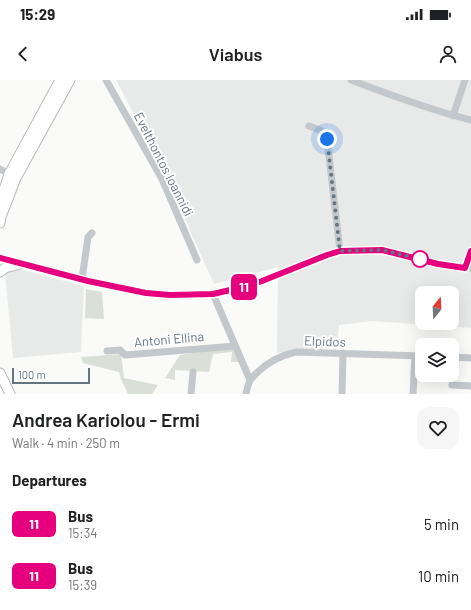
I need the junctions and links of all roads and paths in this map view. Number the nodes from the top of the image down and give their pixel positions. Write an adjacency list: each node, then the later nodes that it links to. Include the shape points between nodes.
1 (60, 80): 10 (main road)
2 (70, 80): 10 (main road)
3 (106, 80): 17 (street, Evelthontos Ioannidi, via 162,179)
4 (351, 80): 6 (street)
5 (465, 80): 6 (street)
6 (453, 116): 7 (street)
7 (471, 120)
8 (308, 126): 14 (street, via 320,130 327,139)
9 (0, 169): 10 (street)
10 (13, 176): 11 (main road); 12 (main road)
11 (0, 202)
12 (0, 223)
13 (92, 233): 21 (street, via 88,237)
14 (340, 251): 19 (street, via 382,250 438,264); 22 (street, via 262,281)
15 (471, 251): 19 (street)
16 (0, 258): 18 (street)
17 (197, 260)
18 (20, 264): 20 (main road); 21 (street)
19 (468, 268)
20 (0, 272)
21 (82, 279): 22 (street, via 146,293)
22 (213, 294): 23 (street)
23 (235, 346): 24 (street, Antoni Ellina, via 125,355 120,350); 31 (street)
24 (107, 351)
25 (343, 354): 26 (street, Elpidos); 31 (street, Elpidos, via 284,354 267,364); 38 (street)
26 (415, 356)
27 (459, 358): 28 (street)
28 (471, 358)
29 (193, 372): 36 (street)
30 (1, 377): 35 (main road)
31 (250, 380): 37 (street)
32 (415, 381): 39 (street)
33 (452, 385): 34 (street)
34 (471, 386)
35 (10, 394)
36 (192, 394)
37 (246, 394)
38 (342, 394)
39 (413, 394)

